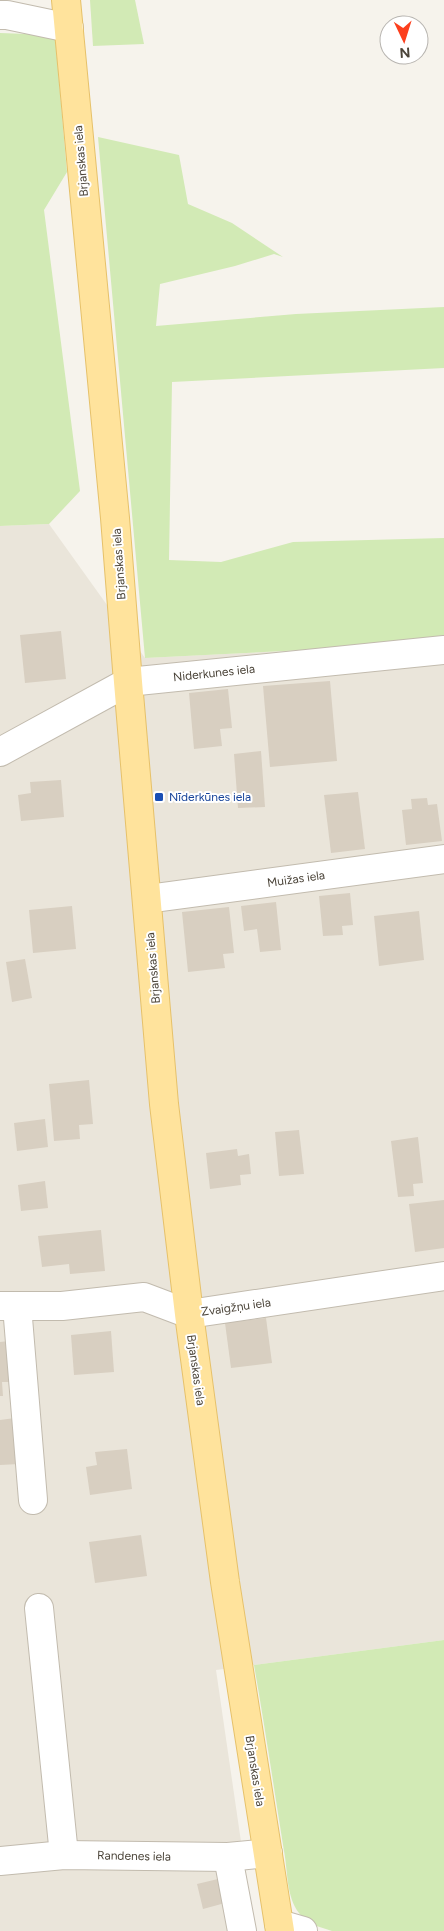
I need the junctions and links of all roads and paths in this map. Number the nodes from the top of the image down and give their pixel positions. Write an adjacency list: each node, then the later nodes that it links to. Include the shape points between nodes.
1 (66, 0): 3 (main road, Brjanskas iela)
2 (4, 10): 3 (street)
3 (69, 28): 5 (main road, Brjanskas iela)
4 (444, 650): 5 (street, Niderkunes iela)
5 (128, 682): 6 (street, Niderkunes iela); 8 (main road, Brjanskas iela)
6 (0, 752)
7 (444, 859): 8 (street, Muižas iela)
8 (147, 899): 11 (main road, Brjanskas iela, via 164,1104)
9 (444, 1276): 11 (street, Zvaigžņu iela)
10 (8, 1306): 11 (street, Zvaigžņu iela, via 62,1306 144,1297); 12 (street)
11 (189, 1314): 14 (main road, Brjanskas iela, via 225,1582)
12 (33, 1500)
13 (39, 1608): 15 (street)
14 (268, 1853): 16 (street, Randenes iela); 18 (main road, Brjanskas iela)
15 (64, 1855): 16 (street, Randenes iela); 17 (street, Randenes iela)
16 (228, 1856): 19 (street)
17 (0, 1861)
18 (287, 1929)
19 (242, 1931)

